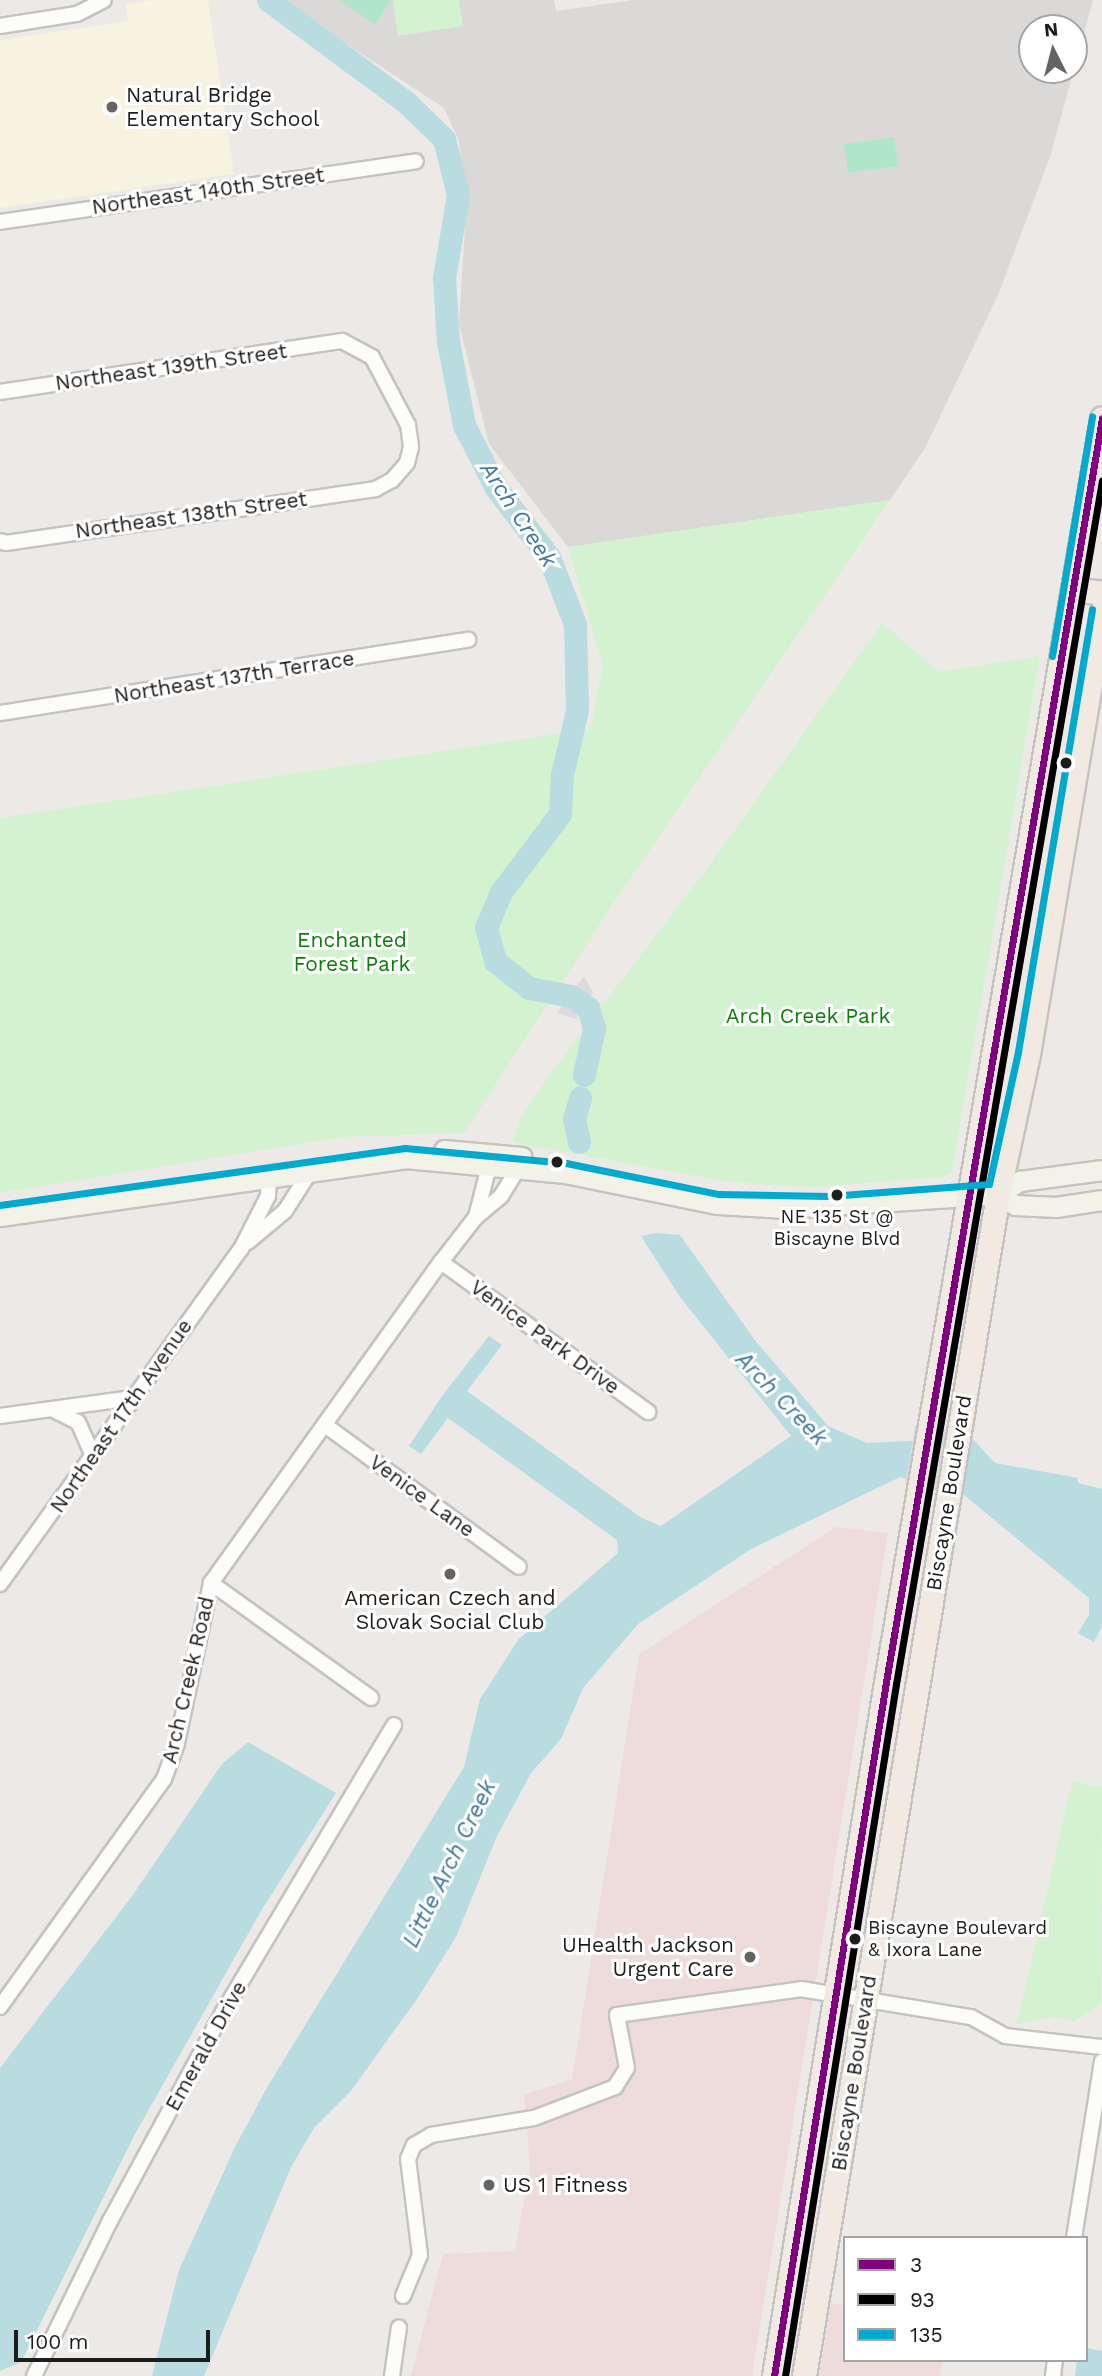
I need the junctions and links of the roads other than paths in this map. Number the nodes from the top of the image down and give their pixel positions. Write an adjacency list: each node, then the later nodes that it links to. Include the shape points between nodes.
1 (104, 1): 2 (street, via 77,14)
2 (0, 26)
3 (415, 161): 4 (street, Northeast 140th Street)
4 (0, 222)
5 (0, 392): 7 (street, Northeast 139th Street, via 342,341 372,357 408,425 411,447 407,463)
6 (1102, 418): 9 (main road, Biscayne Boulevard)
7 (376, 489): 8 (street, Northeast 138th Street)
8 (3, 542)
9 (1074, 589): 10 (main road); 14 (main road, Biscayne Boulevard)
10 (1102, 593)
11 (1102, 611): 15 (main road, Biscayne Boulevard)
12 (468, 640): 13 (street, Northeast 137th Terrace)
13 (0, 713)
14 (1023, 879): 15 (main road); 24 (main road, Biscayne Boulevard)
15 (1056, 884): 23 (main road, Biscayne Boulevard)
16 (414, 1158): 17 (main road); 19 (main road); 21 (main road, via 448,1149 475,1151 518,1156)
17 (489, 1166): 18 (main road); 27 (street, Arch Creek Road)
18 (518, 1169): 21 (main road); 27 (street, Arch Creek Road, via 501,1196)
19 (311, 1170): 22 (main road); 28 (street, Northeast 17th Avenue, via 285,1211)
20 (1102, 1170): 23 (main road, via 1020,1181)
21 (565, 1173): 24 (main road, via 719,1204 829,1207)
22 (270, 1175): 26 (main road); 28 (street, Northeast 17th Avenue, via 268,1196)
23 (998, 1195): 24 (main road); 25 (main road, via 1015,1205 1056,1207); 42 (main road, Biscayne Boulevard)
24 (968, 1197): 41 (main road, Biscayne Boulevard)
25 (1102, 1200)
26 (0, 1216)
27 (475, 1218): 29 (street, Arch Creek Road)
28 (242, 1247): 30 (street, Northeast 17th Avenue)
29 (441, 1262): 32 (street, Venice Park Drive); 34 (street, Arch Creek Road)
30 (133, 1398): 31 (street); 35 (street, Northeast 17th Avenue)
31 (51, 1409): 33 (street); 35 (street, via 78,1422)
32 (648, 1412)
33 (0, 1416)
34 (325, 1425): 36 (street, Venice Lane); 37 (street, Arch Creek Road)
35 (93, 1456): 38 (street, Northeast 17th Avenue)
36 (519, 1567)
37 (211, 1583): 39 (street); 43 (street, Arch Creek Road, via 172,1762 147,1804)
38 (0, 1584)
39 (371, 1698)
40 (394, 1725): 49 (street, Emerald Drive, via 223,2012 110,2221)
41 (836, 1994): 42 (street); 47 (street, via 801,1989 617,2015 626,2068 615,2087 534,2118 431,2135 414,2145 408,2159 420,2255); 51 (main road, Biscayne Boulevard)
42 (866, 2000): 44 (street, via 971,2017 1005,2036); 52 (main road, Biscayne Boulevard)
43 (0, 2007)
44 (1102, 2046)
45 (1102, 2062): 46 (street)
46 (1074, 2236)
47 (403, 2296)
48 (399, 2326): 50 (street)
49 (34, 2376)
50 (393, 2376)
51 (774, 2376)
52 (804, 2376)

